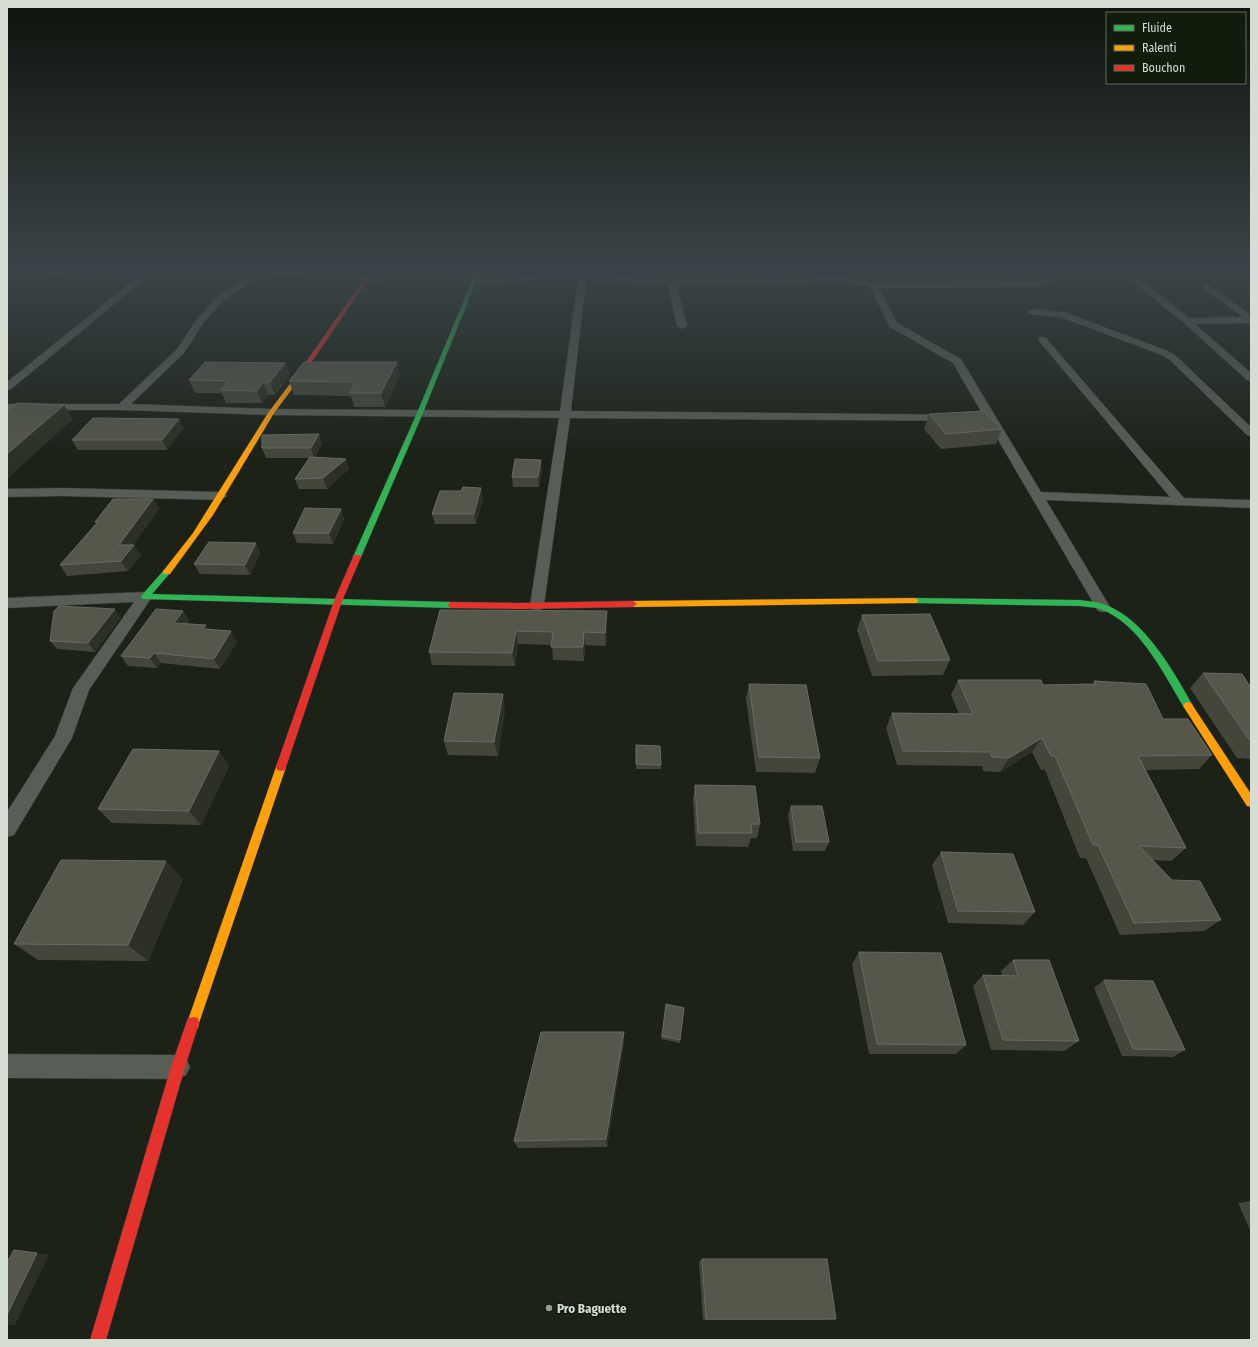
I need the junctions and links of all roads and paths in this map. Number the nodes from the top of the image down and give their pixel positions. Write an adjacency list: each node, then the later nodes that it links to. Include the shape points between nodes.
1 (76, 332): 11 (street)
2 (193, 332): 13 (street, via 181,351)
3 (331, 332): 14 (street)
4 (454, 332): 15 (street)
5 (575, 332): 16 (street)
6 (905, 332): 17 (street, via 957,361)
7 (1109, 332): 18 (street, via 1166,353)
8 (1199, 332): 10 (street)
9 (1042, 339): 22 (street)
10 (1251, 378)
11 (7, 387)
12 (7, 407): 13 (street)
13 (122, 407): 14 (street)
14 (272, 412): 15 (street); 20 (street)
15 (420, 413): 16 (street); 25 (street)
16 (565, 415): 17 (street); 27 (street)
17 (991, 418): 21 (street)
18 (1251, 433)
19 (7, 493): 20 (street)
20 (221, 496): 24 (street, via 178,559)
21 (1037, 496): 22 (street); 28 (street)
22 (1180, 501): 23 (street)
23 (1251, 504)
24 (145, 597): 25 (street); 26 (street); 30 (street, via 81,688 62,738)
25 (338, 601): 27 (street, via 516,607); 32 (street)
26 (7, 603)
27 (537, 605): 28 (street, via 940,601 1079,603)
28 (1103, 607): 29 (street, via 1120,616 1142,635)
29 (1248, 794)
30 (7, 829)
31 (7, 1066): 32 (street)
32 (178, 1068): 33 (street)
33 (98, 1340)

